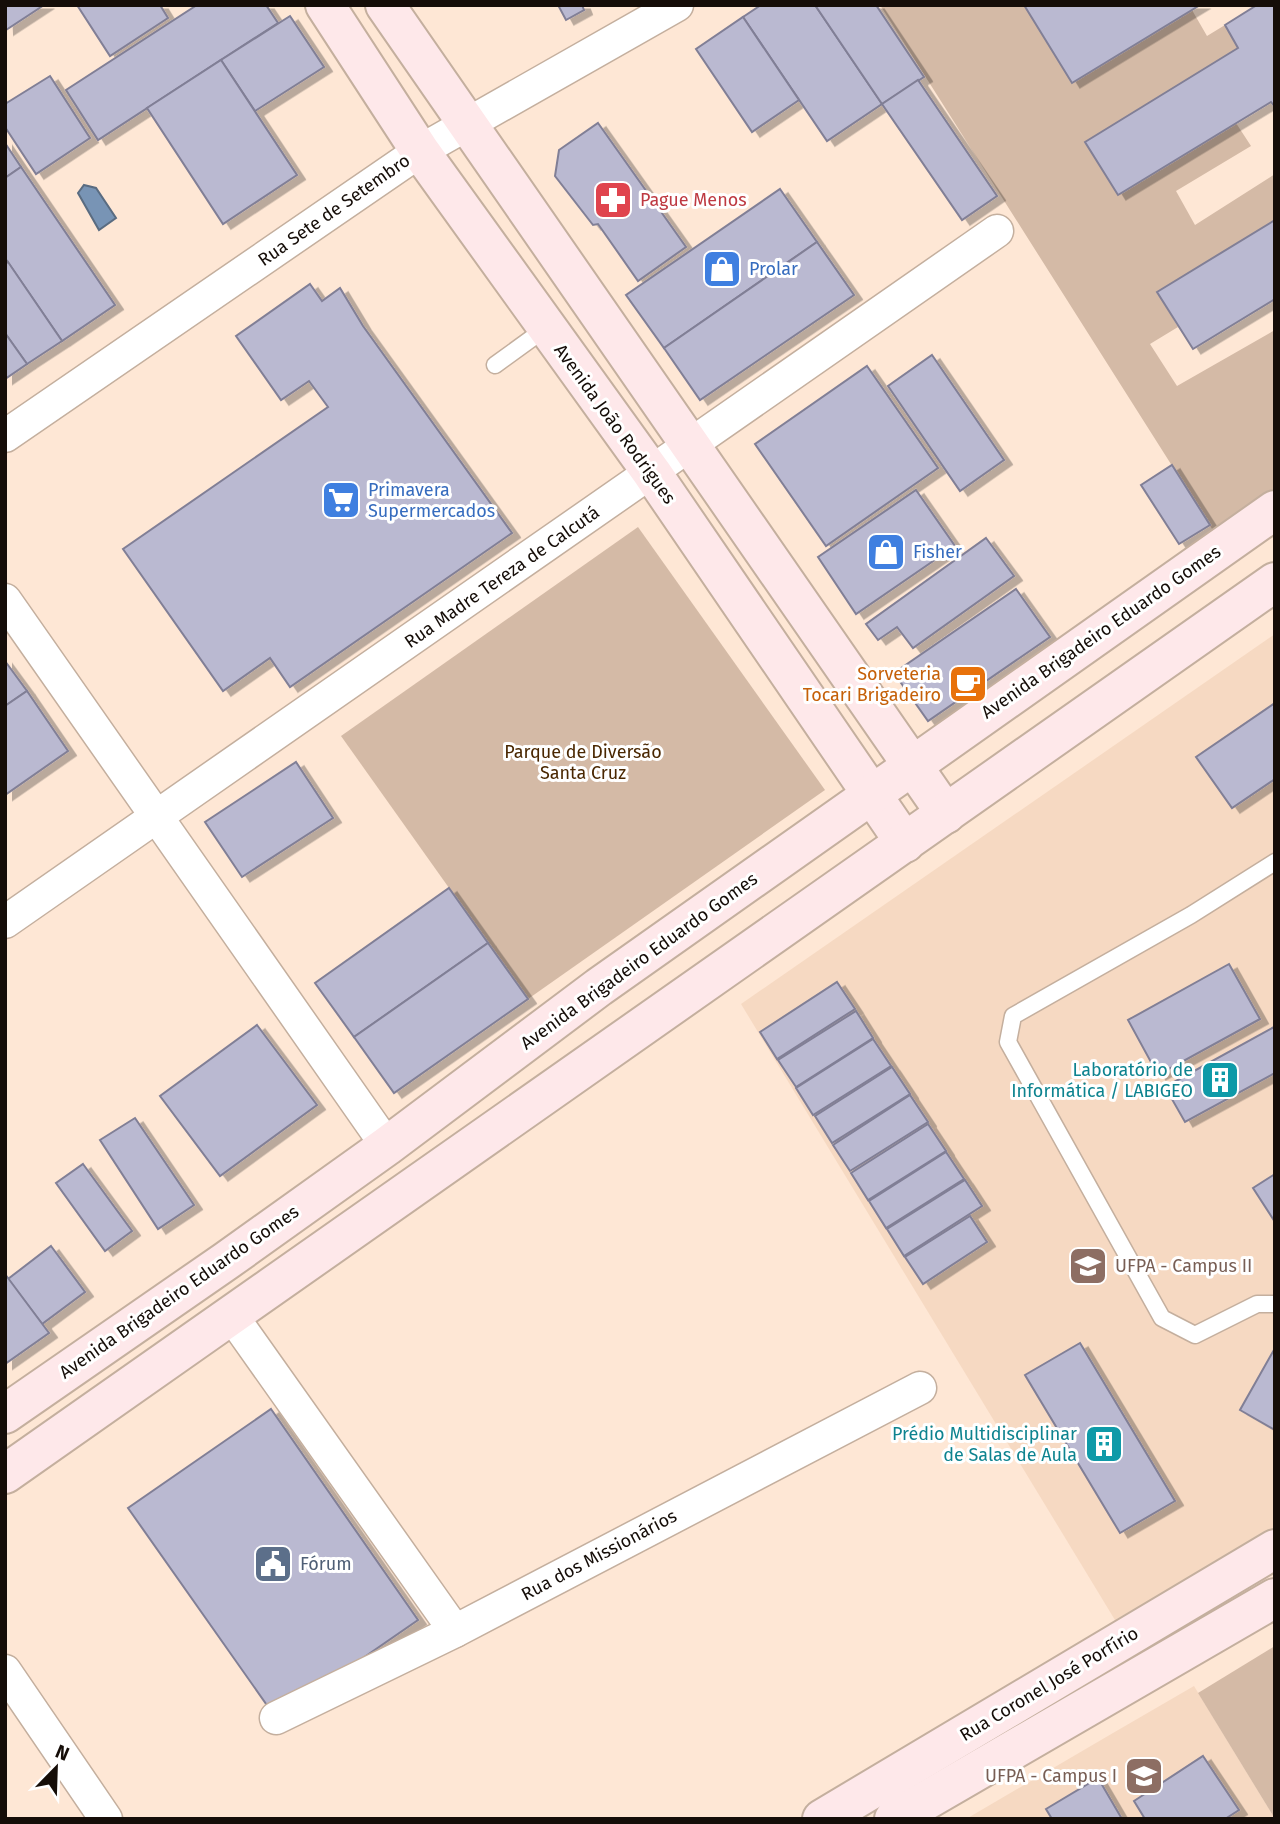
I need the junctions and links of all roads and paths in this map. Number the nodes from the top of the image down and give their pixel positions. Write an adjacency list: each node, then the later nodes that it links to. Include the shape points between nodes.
1 (325, 5): 5 (street, Avenida João Rodrigues)
2 (385, 5): 4 (street)
3 (677, 5): 4 (street, Rua Sete de Setembro)
4 (468, 124): 5 (street, Rua Sete de Setembro); 10 (street)
5 (420, 151): 7 (street, Avenida João Rodrigues); 9 (street, Rua Sete de Setembro)
6 (997, 231): 10 (street, Rua Madre Tereza de Calcutá)
7 (546, 328): 8 (lane); 11 (street, Avenida João Rodrigues)
8 (495, 365)
9 (5, 436)
10 (691, 447): 11 (street, Rua Madre Tereza de Calcutá); 17 (street)
11 (652, 473): 18 (street, Avenida João Rodrigues); 22 (street, Rua Madre Tereza de Calcutá)
12 (1275, 510): 15 (street, Avenida Brigadeiro Eduardo Gomes)
13 (1275, 582): 16 (street)
14 (5, 600): 22 (street)
15 (1107, 628): 16 (street); 19 (street, Avenida Brigadeiro Eduardo Gomes)
16 (1139, 677): 21 (street)
17 (857, 686): 18 (street); 19 (street)
18 (815, 712): 20 (street, Avenida João Rodrigues)
19 (912, 766): 20 (street, Avenida Brigadeiro Eduardo Gomes); 21 (street)
20 (872, 794): 23 (street, Avenida João Rodrigues); 26 (street, Avenida Brigadeiro Eduardo Gomes)
21 (946, 814): 23 (street)
22 (157, 815): 25 (street, Rua Madre Tereza de Calcutá); 28 (street)
23 (905, 843): 27 (street)
24 (1275, 862): 30 (lane, via 1013,1016 1008,1042 1163,1318 1195,1335 1257,1304)
25 (5, 922)
26 (599, 987): 27 (street); 28 (street, Avenida Brigadeiro Eduardo Gomes)
27 (628, 1038): 31 (street)
28 (387, 1146): 29 (street, Avenida Brigadeiro Eduardo Gomes)
29 (226, 1261): 31 (street); 33 (street, Avenida Brigadeiro Eduardo Gomes)
30 (1275, 1304)
31 (243, 1308): 34 (street); 37 (street)
32 (920, 1388): 37 (street, Rua dos Missionários)
33 (5, 1413)
34 (5, 1474)
35 (1275, 1549): 40 (street, Rua Coronel José Porfírio)
36 (1275, 1598): 40 (street, Rua Coronel José Porfírio)
37 (455, 1631): 39 (street, Rua dos Missionários)
38 (5, 1671): 41 (street)
39 (276, 1718)
40 (891, 1806): 42 (street, Rua Coronel José Porfírio)
41 (106, 1819)
42 (822, 1819)

